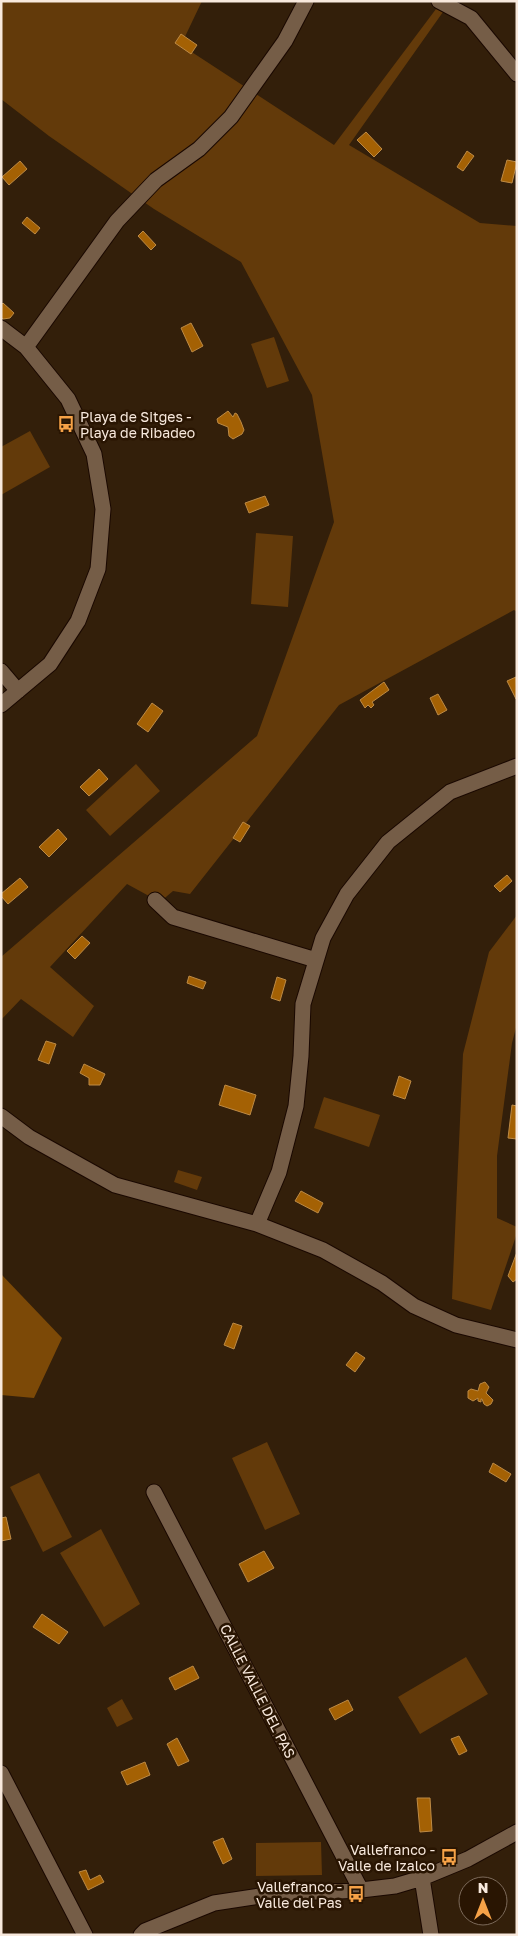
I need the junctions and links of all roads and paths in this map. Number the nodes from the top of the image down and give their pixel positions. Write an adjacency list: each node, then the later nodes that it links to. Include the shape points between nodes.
1 (306, 1): 5 (street, via 285,41 231,117 199,149 156,180 117,221)
2 (439, 1): 3 (street, via 471,18)
3 (517, 74)
4 (1, 328): 5 (street)
5 (26, 347): 7 (street, via 68,399 94,454 103,509 98,569 78,621 50,664)
6 (1, 671): 7 (street)
7 (18, 691): 8 (street)
8 (1, 705)
9 (517, 766): 11 (street, via 450,792 388,842 347,894 323,938)
10 (155, 900): 11 (street, via 173,917)
11 (316, 960): 13 (street, via 303,1004 296,1106 279,1172)
12 (1, 1116): 13 (street, via 29,1137 115,1185)
13 (257, 1224): 14 (street, via 323,1250 382,1283 414,1306 456,1326)
14 (517, 1340)
15 (154, 1492): 19 (street, CALLE VALLE DEL PAS)
16 (1, 1773): 20 (street)
17 (517, 1832): 18 (street, via 468,1859)
18 (422, 1878): 19 (street, via 395,1886); 22 (street)
19 (361, 1890): 21 (street, via 273,1894 214,1903)
20 (85, 1935)
21 (141, 1935)
22 (431, 1935)

